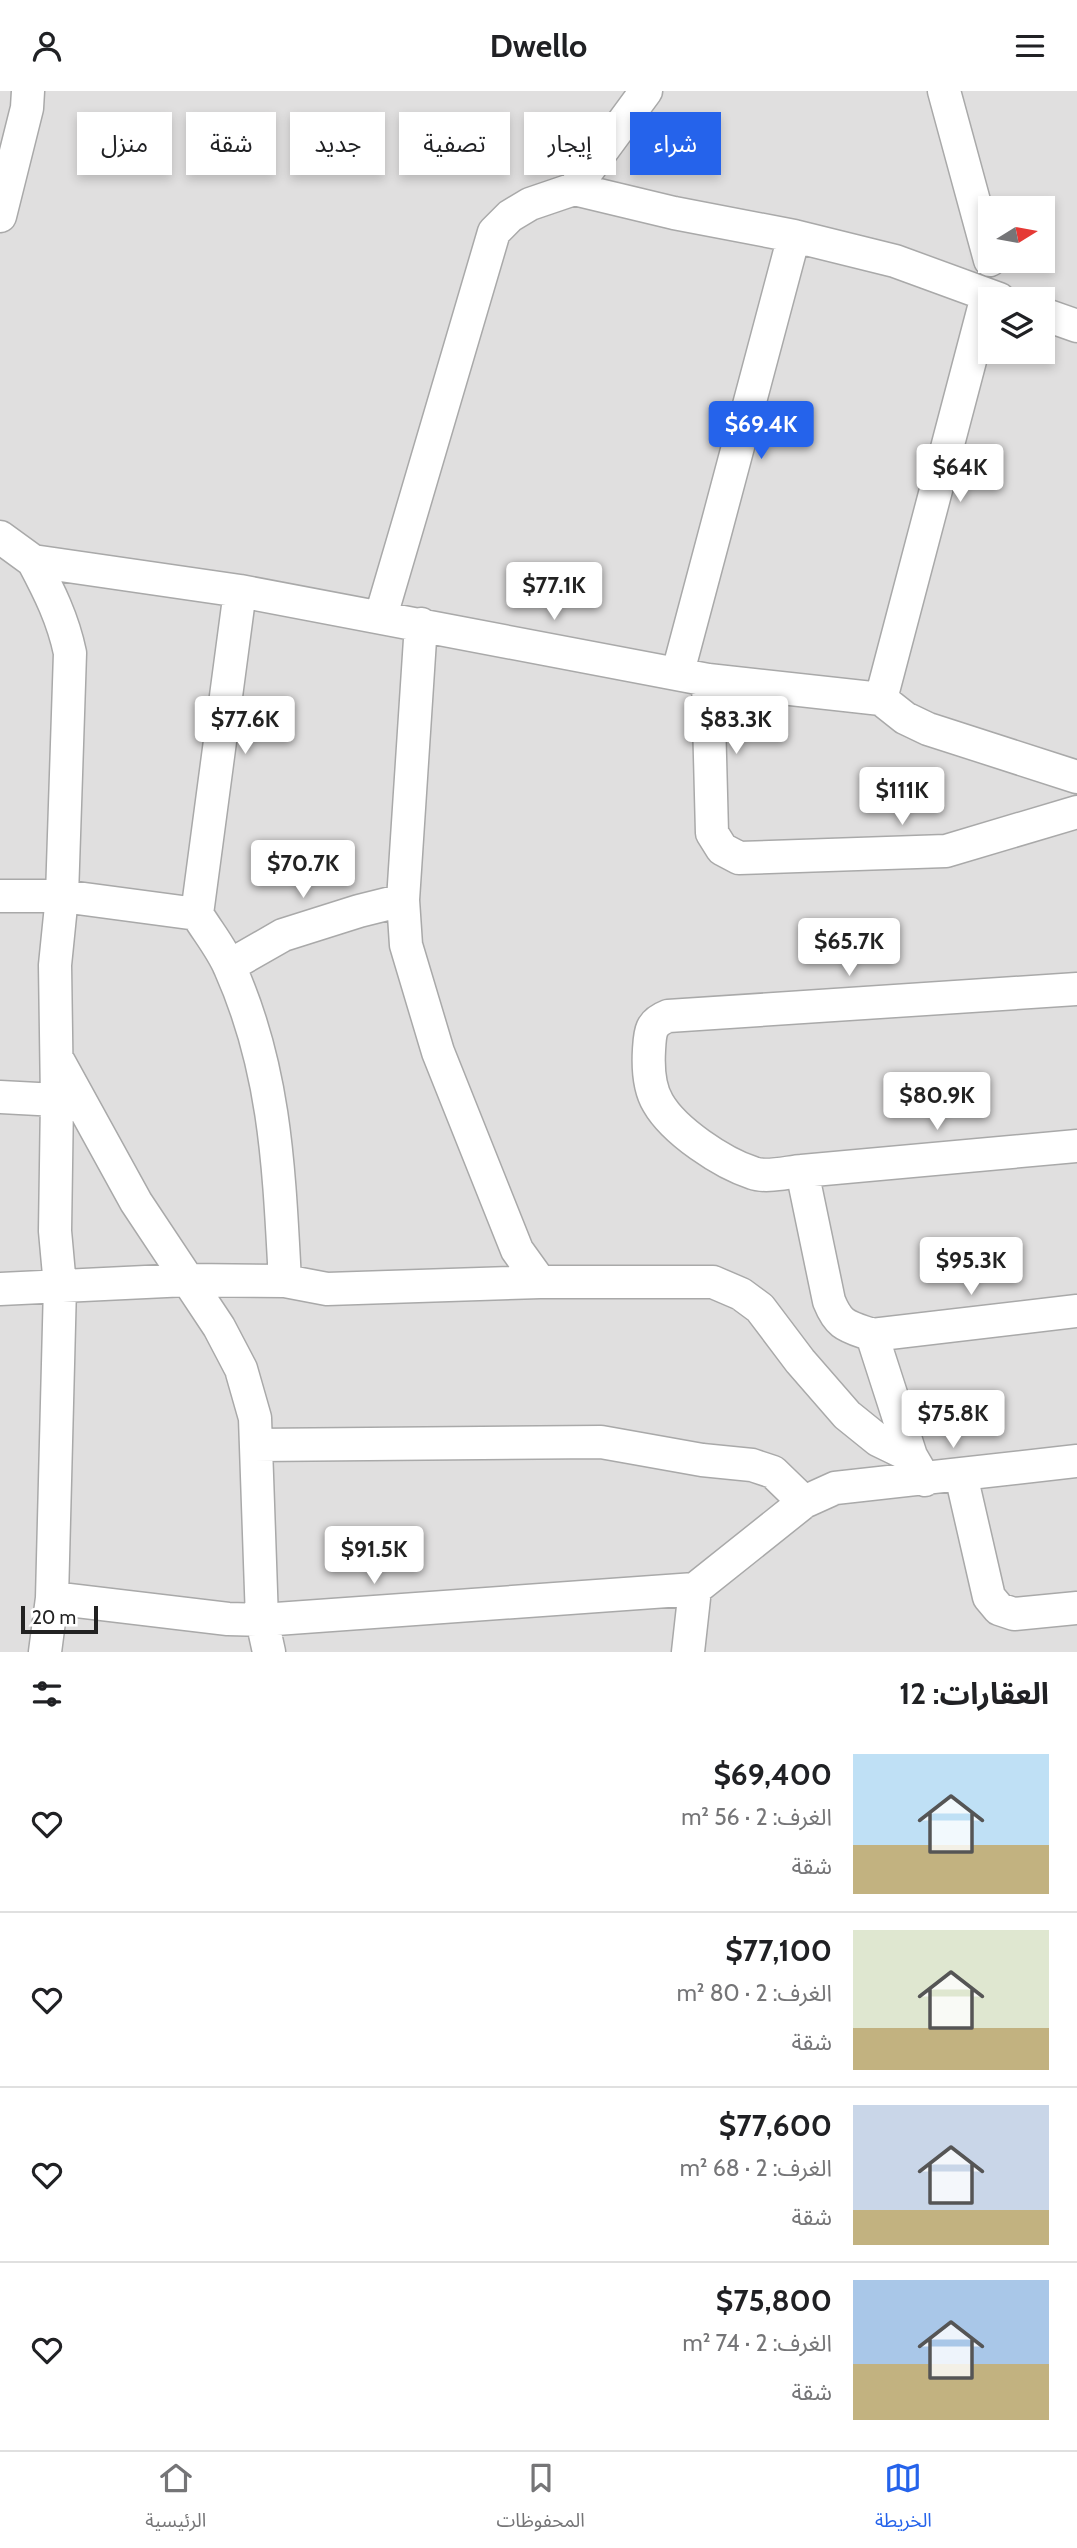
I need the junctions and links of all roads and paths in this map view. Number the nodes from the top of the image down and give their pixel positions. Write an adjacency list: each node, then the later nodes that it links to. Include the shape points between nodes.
1 (28, 91): 5 (street)
2 (646, 91): 4 (street)
3 (944, 91): 6 (street)
4 (575, 189): 7 (street); 15 (street, via 530,204 494,232)
5 (0, 216)
6 (978, 217)
7 (794, 236): 8 (street, via 895,261); 17 (street)
8 (978, 291)
9 (1055, 318): 10 (street)
10 (1077, 326)
11 (978, 361): 18 (street)
12 (0, 537): 13 (street)
13 (33, 561): 14 (street); 22 (street, via 54,600 70,653)
14 (240, 591): 15 (street); 24 (street)
15 (381, 616): 16 (street)
16 (421, 624): 17 (street); 23 (street)
17 (693, 676): 18 (street); 20 (street, via 712,833 722,849 739,858 946,851)
18 (881, 699): 19 (street, via 929,729)
19 (1077, 778)
20 (1077, 812)
21 (0, 896): 22 (street)
22 (62, 896): 24 (street); 27 (street, via 55,965)
23 (402, 900): 25 (street, via 283,935); 34 (street, via 406,945 438,1052 517,1249)
24 (197, 914): 25 (street)
25 (229, 966): 33 (street, via 251,1022 268,1086 277,1148)
26 (1077, 989): 31 (street, via 658,1020 650,1029 648,1070 657,1102 679,1128 755,1175)
27 (56, 1058): 29 (street); 32 (street, via 136,1202)
28 (0, 1097): 29 (street)
29 (57, 1100): 35 (street, via 55,1231)
30 (1077, 1146): 31 (street)
31 (802, 1171): 38 (street, via 836,1318)
32 (187, 1280): 33 (street); 35 (street); 39 (street, via 242,1369 255,1417)
33 (285, 1281): 34 (street, via 327,1289)
34 (540, 1282): 41 (street, via 713,1282 741,1294 760,1308 847,1415)
35 (60, 1286): 36 (street); 45 (street)
36 (0, 1289)
37 (1077, 1311): 38 (street)
38 (872, 1335): 41 (street)
39 (256, 1445): 43 (street, via 601,1442 752,1465 773,1472); 47 (street)
40 (1077, 1461): 42 (street)
41 (918, 1468): 42 (street); 43 (street, via 835,1488)
42 (961, 1475): 46 (street, via 989,1597 999,1609 1014,1614)
43 (804, 1502): 44 (street)
44 (695, 1589): 47 (street); 50 (street)
45 (52, 1598): 47 (street); 48 (street)
46 (1077, 1608)
47 (261, 1620): 49 (street)
48 (45, 1652)
49 (269, 1652)
50 (688, 1652)

